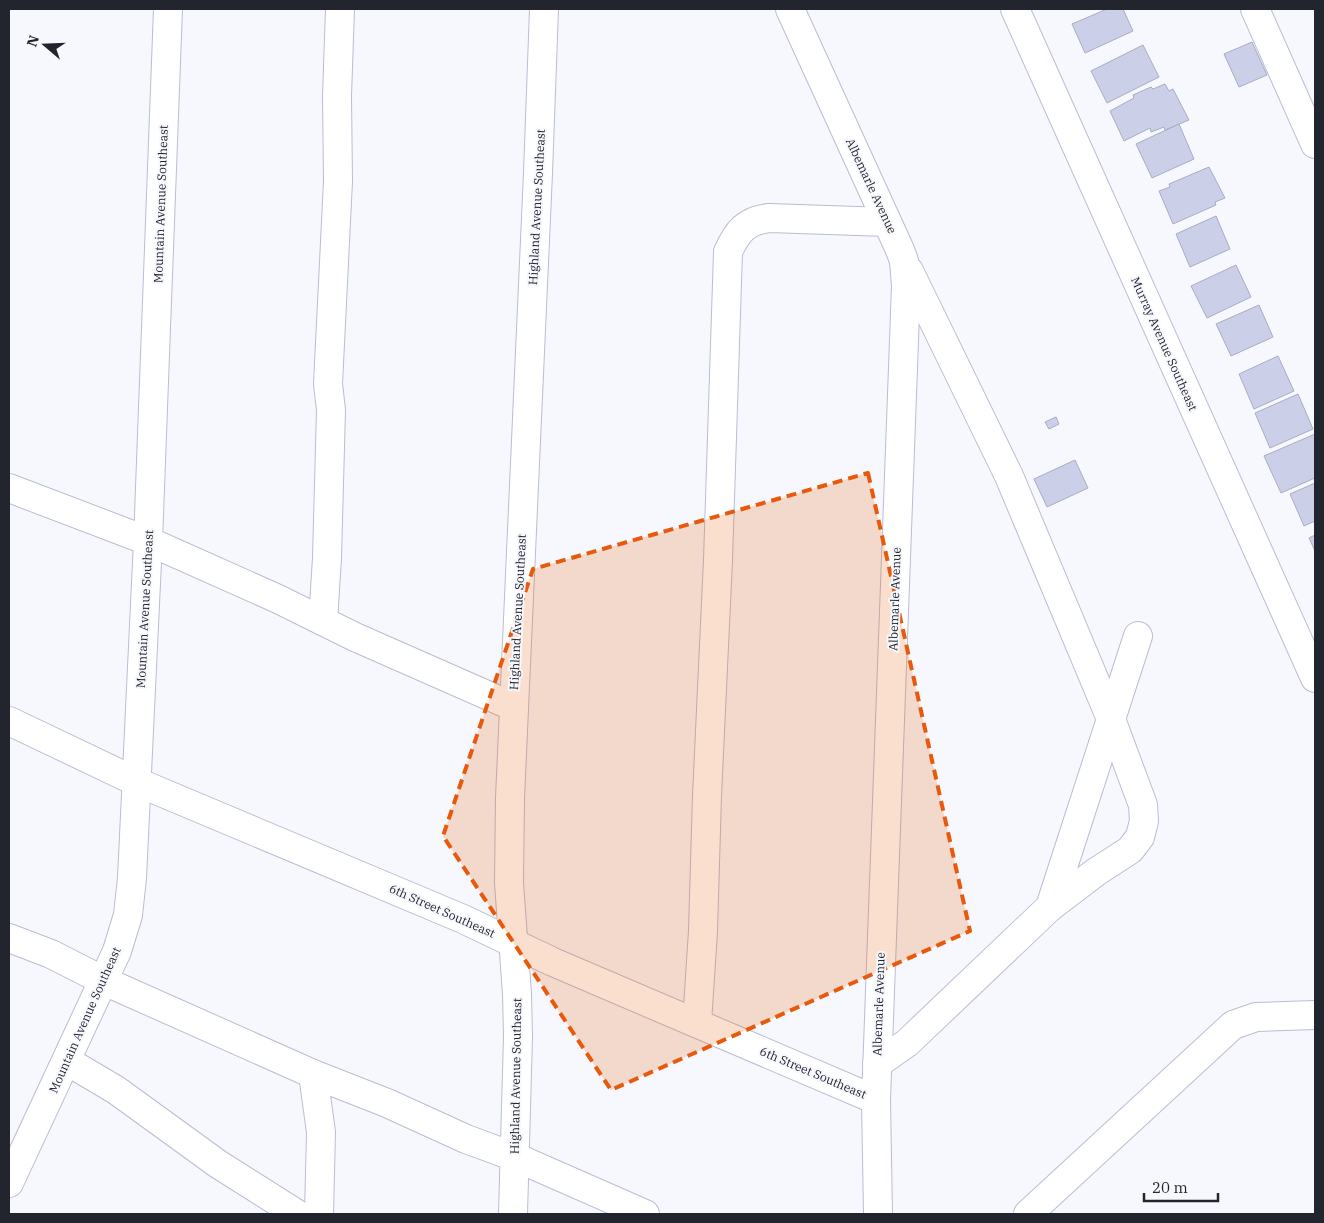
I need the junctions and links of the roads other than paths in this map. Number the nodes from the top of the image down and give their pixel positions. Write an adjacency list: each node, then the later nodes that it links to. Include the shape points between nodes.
1 (168, 9): 11 (street, Mountain Avenue Southeast)
2 (340, 9): 12 (street, via 338,181 328,384 331,410)
3 (544, 9): 15 (street, Highland Avenue Southeast)
4 (790, 9): 8 (street, Albemarle Avenue)
5 (1014, 9): 14 (street, Murray Avenue Southeast)
6 (1255, 9): 7 (street)
7 (1315, 144)
8 (887, 222): 9 (street, Albemarle Avenue); 24 (street, via 769,218 745,226 734,238 728,252)
9 (904, 261): 16 (street, via 1009,476); 26 (street, Albemarle Avenue, via 906,296)
10 (9, 488): 11 (street)
11 (148, 541): 12 (street); 18 (street, Mountain Avenue Southeast)
12 (323, 621): 15 (street)
13 (1138, 636): 16 (street)
14 (1315, 678)
15 (514, 706): 21 (street, Highland Avenue Southeast, via 509,883)
16 (1111, 719): 19 (street); 19 (street, via 1143,805 1140,837 1130,850)
17 (9, 721): 18 (street, 6th Street Southeast)
18 (137, 782): 21 (street, 6th Street Southeast, via 454,915); 22 (street, Mountain Avenue Southeast, via 128,915)
19 (1050, 907): 26 (street, via 907,1043)
20 (9, 938): 22 (street, via 51,954)
21 (513, 943): 24 (street, 6th Street Southeast); 29 (street, Highland Avenue Southeast, via 518,1037)
22 (104, 981): 25 (street, Mountain Avenue Southeast); 27 (street)
23 (1315, 1015): 36 (street, via 1256,1017 1233,1025)
24 (697, 1023): 28 (street, 6th Street Southeast)
25 (67, 1061): 30 (street, Mountain Avenue Southeast); 31 (street, via 116,1090 218,1164)
26 (877, 1064): 28 (street, Albemarle Avenue)
27 (313, 1074): 29 (street); 32 (street, via 321,1132)
28 (876, 1100): 35 (street, Albemarle Avenue)
29 (515, 1157): 33 (street, Highland Avenue Southeast); 34 (street)
30 (9, 1184)
31 (297, 1214)
32 (319, 1214)
33 (513, 1214)
34 (644, 1214)
35 (878, 1214)
36 (1028, 1214)

